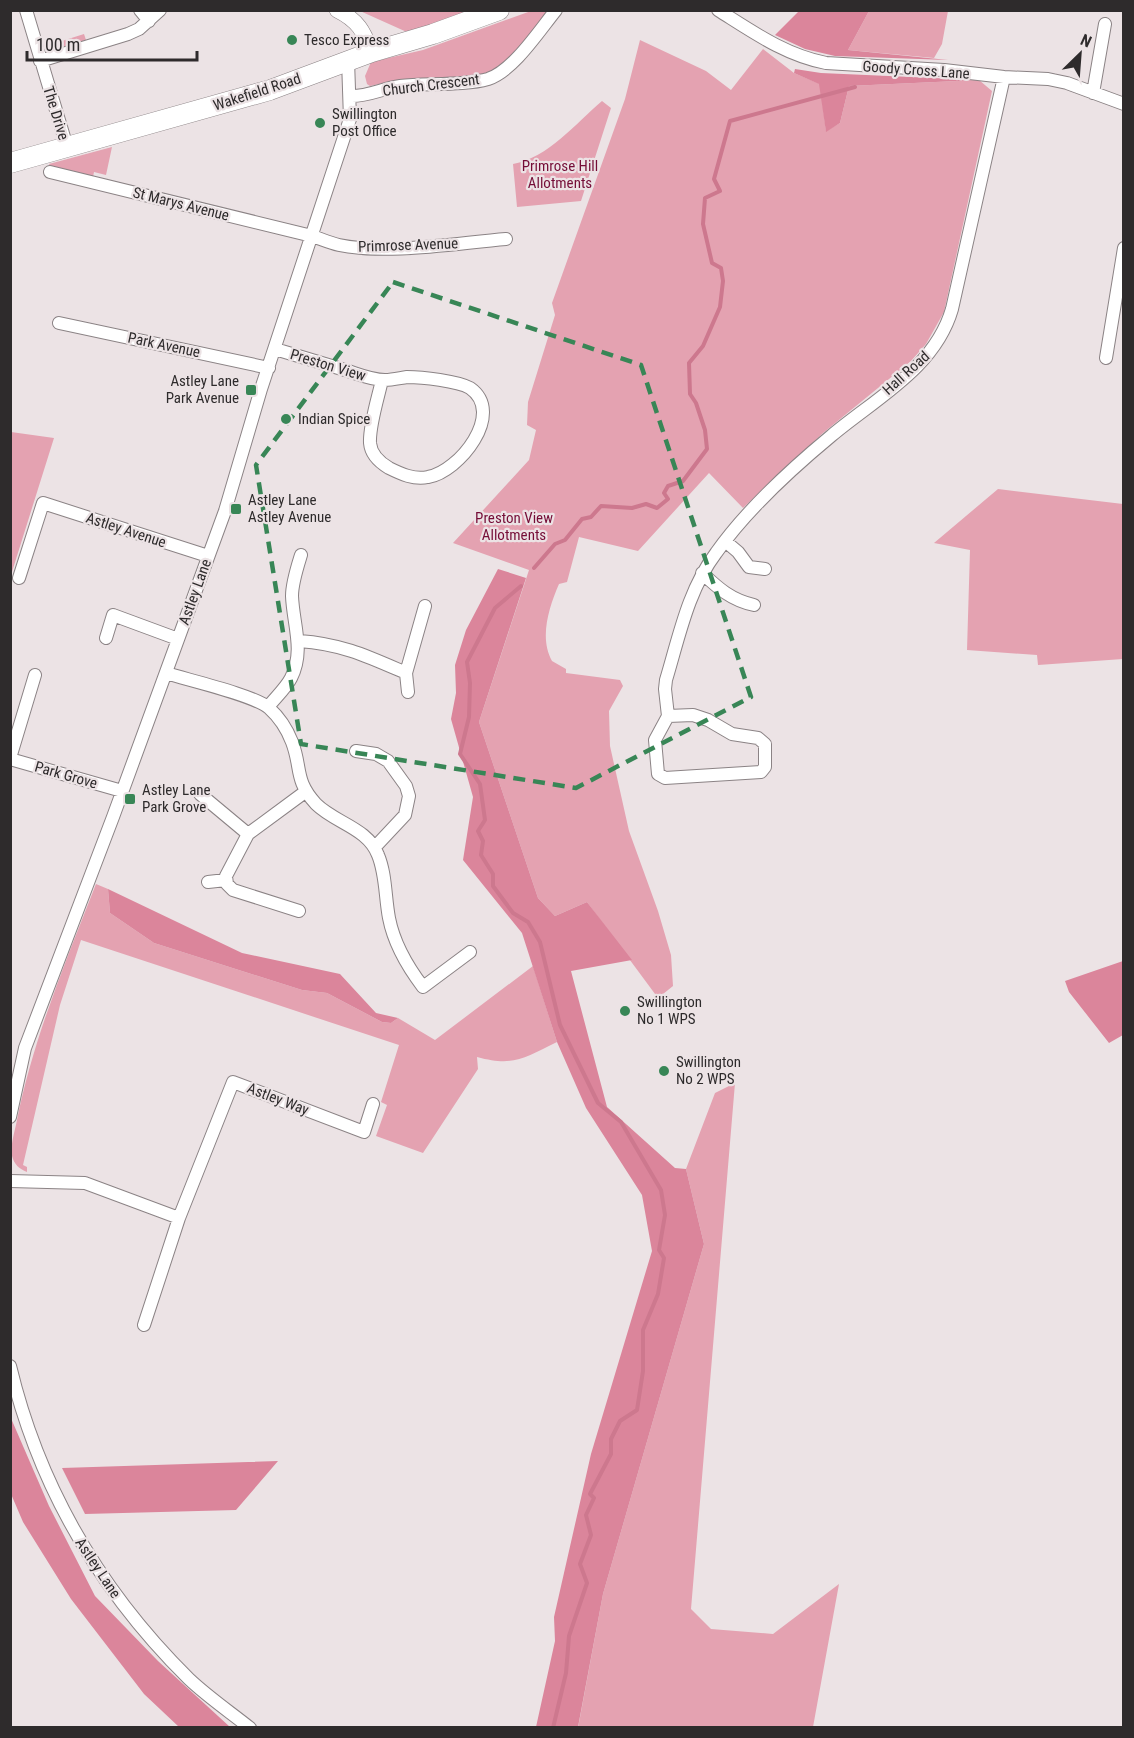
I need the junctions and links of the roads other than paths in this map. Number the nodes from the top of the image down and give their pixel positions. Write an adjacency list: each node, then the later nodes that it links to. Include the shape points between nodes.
1 (26, 10): 12 (street, The Drive)
2 (140, 10): 8 (street)
3 (160, 10): 8 (street)
4 (337, 10): 10 (street, via 363,30)
5 (499, 10): 10 (main road, Wakefield Road)
6 (556, 10): 15 (street, Church Crescent, via 523,50 488,79 399,86)
7 (718, 10): 13 (street, Goody Cross Lane, via 768,42 811,60)
8 (149, 21): 12 (street, via 128,34)
9 (1105, 24): 14 (street)
10 (372, 52): 11 (main road, Wakefield Road)
11 (348, 60): 15 (street, Astley Lane); 17 (main road, Wakefield Road, via 270,90)
12 (40, 61): 17 (street, The Drive)
13 (1004, 77): 14 (street, Goody Cross Lane, via 1048,78); 28 (street, Hall Road, via 952,309 942,335 919,365 815,450)
14 (1093, 93): 16 (street, Goody Cross Lane)
15 (350, 96): 20 (street, Astley Lane, via 351,119)
16 (1124, 104)
17 (67, 147): 18 (main road, Wakefield Road)
18 (24, 163)
19 (50, 172): 20 (street, St Marys Avenue)
20 (312, 236): 21 (street, Primrose Avenue, via 360,248); 24 (street, Astley Lane)
21 (506, 238)
22 (1124, 248): 25 (street)
23 (59, 323): 26 (street, Park Avenue)
24 (275, 349): 26 (street, Astley Lane); 27 (street, Preston View)
25 (1106, 358)
26 (269, 368): 30 (street, Astley Lane)
27 (382, 380): 27 (street, Preston View, via 412,377 459,384 478,396 483,411 481,425 469,447 451,466 435,476 416,478 393,470 375,457 370,442)
28 (725, 541): 31 (street, via 749,567); 32 (street, Hall Road)
29 (301, 555): 38 (street, via 292,593)
30 (208, 556): 33 (street, Astley Avenue, via 43,503); 37 (street, Astley Lane)
31 (765, 568)
32 (702, 573): 34 (street, via 736,601); 44 (street, Hall Road, via 666,680)
33 (20, 578)
34 (753, 605)
35 (426, 606): 40 (street)
36 (106, 638): 37 (street, via 113,615)
37 (178, 639): 39 (street, Astley Lane)
38 (299, 641): 40 (street, via 352,650); 43 (street, via 291,678)
39 (166, 673): 43 (street); 47 (street, Astley Lane)
40 (406, 673): 42 (street)
41 (35, 675): 46 (street, Park Grove)
42 (408, 692)
43 (268, 707): 48 (street, via 284,725 292,743)
44 (669, 716): 44 (street, via 655,740 657,771 662,778 760,772 765,767 765,744 758,738 732,734 693,715)
45 (356, 751): 51 (street, via 376,754 388,761 409,796 405,815)
46 (10, 758): 47 (street, Park Grove)
47 (122, 791): 57 (street, Astley Lane, via 25,1048)
48 (305, 792): 50 (street); 51 (street, via 320,808 363,834)
49 (200, 794): 50 (street)
50 (248, 834): 52 (street)
51 (375, 847): 55 (street, via 397,946 419,989)
52 (226, 880): 53 (street); 54 (street, via 233,890)
53 (208, 882)
54 (299, 911)
55 (470, 952)
56 (373, 1104): 59 (street, Astley Way, via 364,1132 233,1082)
57 (10, 1117)
58 (10, 1180): 59 (street, via 85,1183)
59 (179, 1218): 60 (street, Astley Way)
60 (144, 1325)
61 (10, 1366): 62 (street, Astley Lane, via 29,1433 49,1483 107,1584 146,1635 191,1681)
62 (250, 1728)

